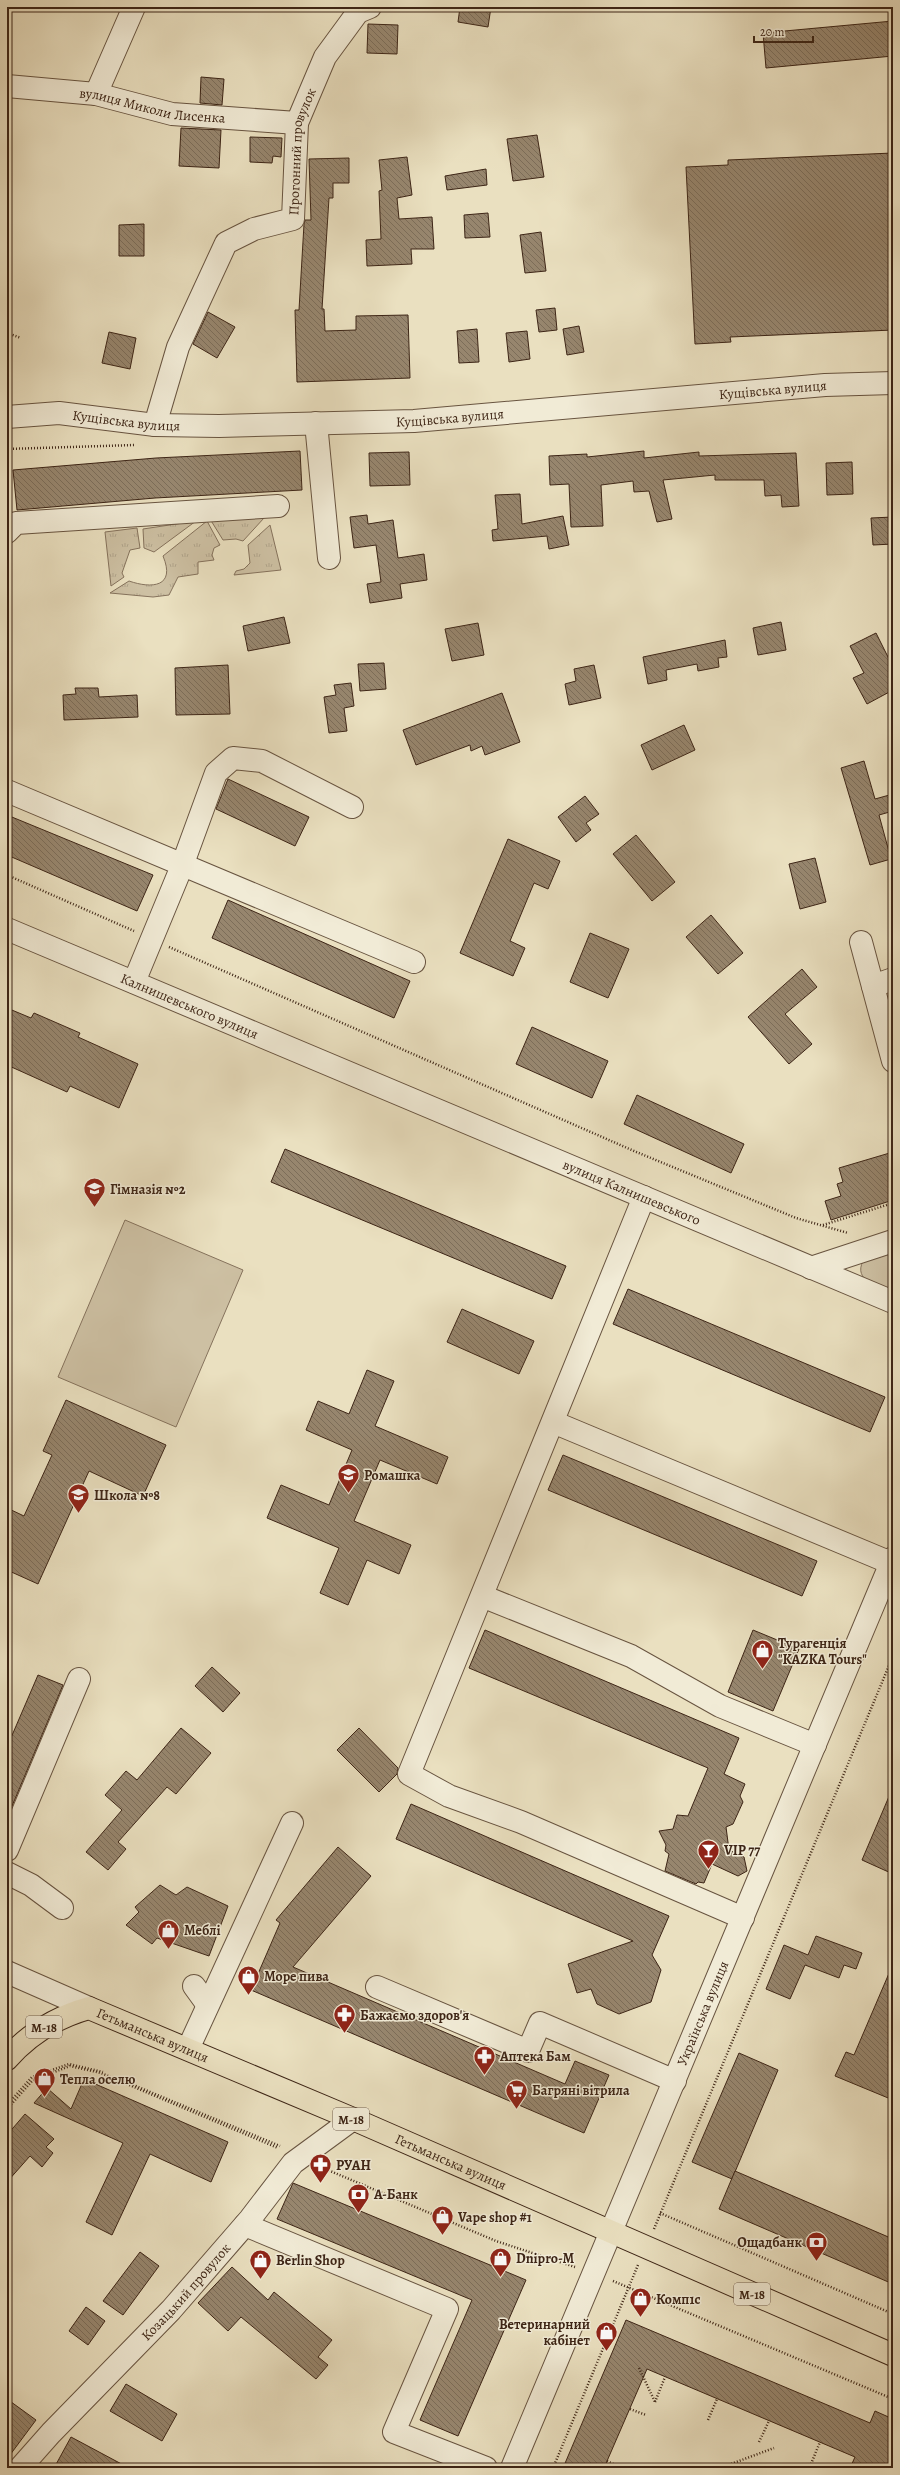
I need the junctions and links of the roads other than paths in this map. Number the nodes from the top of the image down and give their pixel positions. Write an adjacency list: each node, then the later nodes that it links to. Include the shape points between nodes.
1 (134, 7): 4 (street)
2 (370, 7): 5 (street, Прогонний провулок, via 358,12 325,57)
3 (7, 86): 4 (street, вулиця Миколи Лисенка)
4 (96, 94): 5 (street, вулиця Миколи Лисенка, via 172,114)
5 (297, 123): 9 (street, Прогонний провулок, via 293,219 254,229 226,243 178,347)
6 (893, 383): 8 (street, Кущівська вулиця, via 825,385 414,421)
7 (7, 417): 9 (street, Кущівська вулиця, via 59,413)
8 (316, 423): 9 (street, Кущівська вулиця); 12 (street)
9 (155, 425)
10 (278, 506): 11 (street, via 16,523)
11 (7, 532)
12 (329, 558)
13 (7, 791): 15 (street)
14 (352, 807): 15 (street, via 262,761 234,758 216,773)
15 (182, 866): 18 (street); 19 (street)
16 (7, 929): 19 (street, Калнишевського вулиця)
17 (861, 942): 20 (street)
18 (414, 962)
19 (134, 982): 22 (street, Калнишевського вулиця)
20 (883, 982): 21 (street)
21 (893, 1061)
22 (371, 1082): 23 (street, вулиця Калнишевського)
23 (644, 1198): 25 (street, вулиця Калнишевського); 27 (street)
24 (893, 1241): 25 (street)
25 (810, 1268): 26 (street, вулиця Калнишевського)
26 (893, 1302)
27 (552, 1422): 28 (street); 29 (street)
28 (892, 1561): 31 (street, Українська вулиця)
29 (482, 1596): 31 (street, via 631,1656 720,1706); 36 (street, via 409,1774 449,1796 521,1822)
30 (79, 1679): 33 (street)
31 (815, 1745): 36 (street, Українська вулиця)
32 (292, 1823): 40 (street)
33 (7, 1850)
34 (7, 1873): 35 (street, via 31,1885)
35 (62, 1908)
36 (743, 1918): 44 (street, Українська вулиця)
37 (7, 1972): 41 (street, Гетьманська вулиця)
38 (194, 1986): 40 (street)
39 (377, 1987): 44 (street, via 528,2051 540,2023)
40 (207, 2004): 42 (street)
41 (89, 2008): 42 (highway, Гетьманська вулиця / М-18); 43 (highway, М-18, via 65,2015 43,2028)
42 (188, 2049): 45 (highway, Гетьманська вулиця / М-18)
43 (7, 2059)
44 (675, 2081): 47 (street, Українська вулиця)
45 (353, 2119): 46 (street, Козацький провулок, via 293,2164); 47 (highway, Гетьманська вулиця / М-18)
46 (245, 2225): 49 (street, Козацький провулок, via 171,2310); 50 (street, via 447,2309 394,2432)
47 (612, 2233): 48 (highway, Гетьманська вулиця / М-18); 51 (street, Українська вулиця)
48 (893, 2355)
49 (20, 2468)
50 (486, 2468)
51 (512, 2468)

